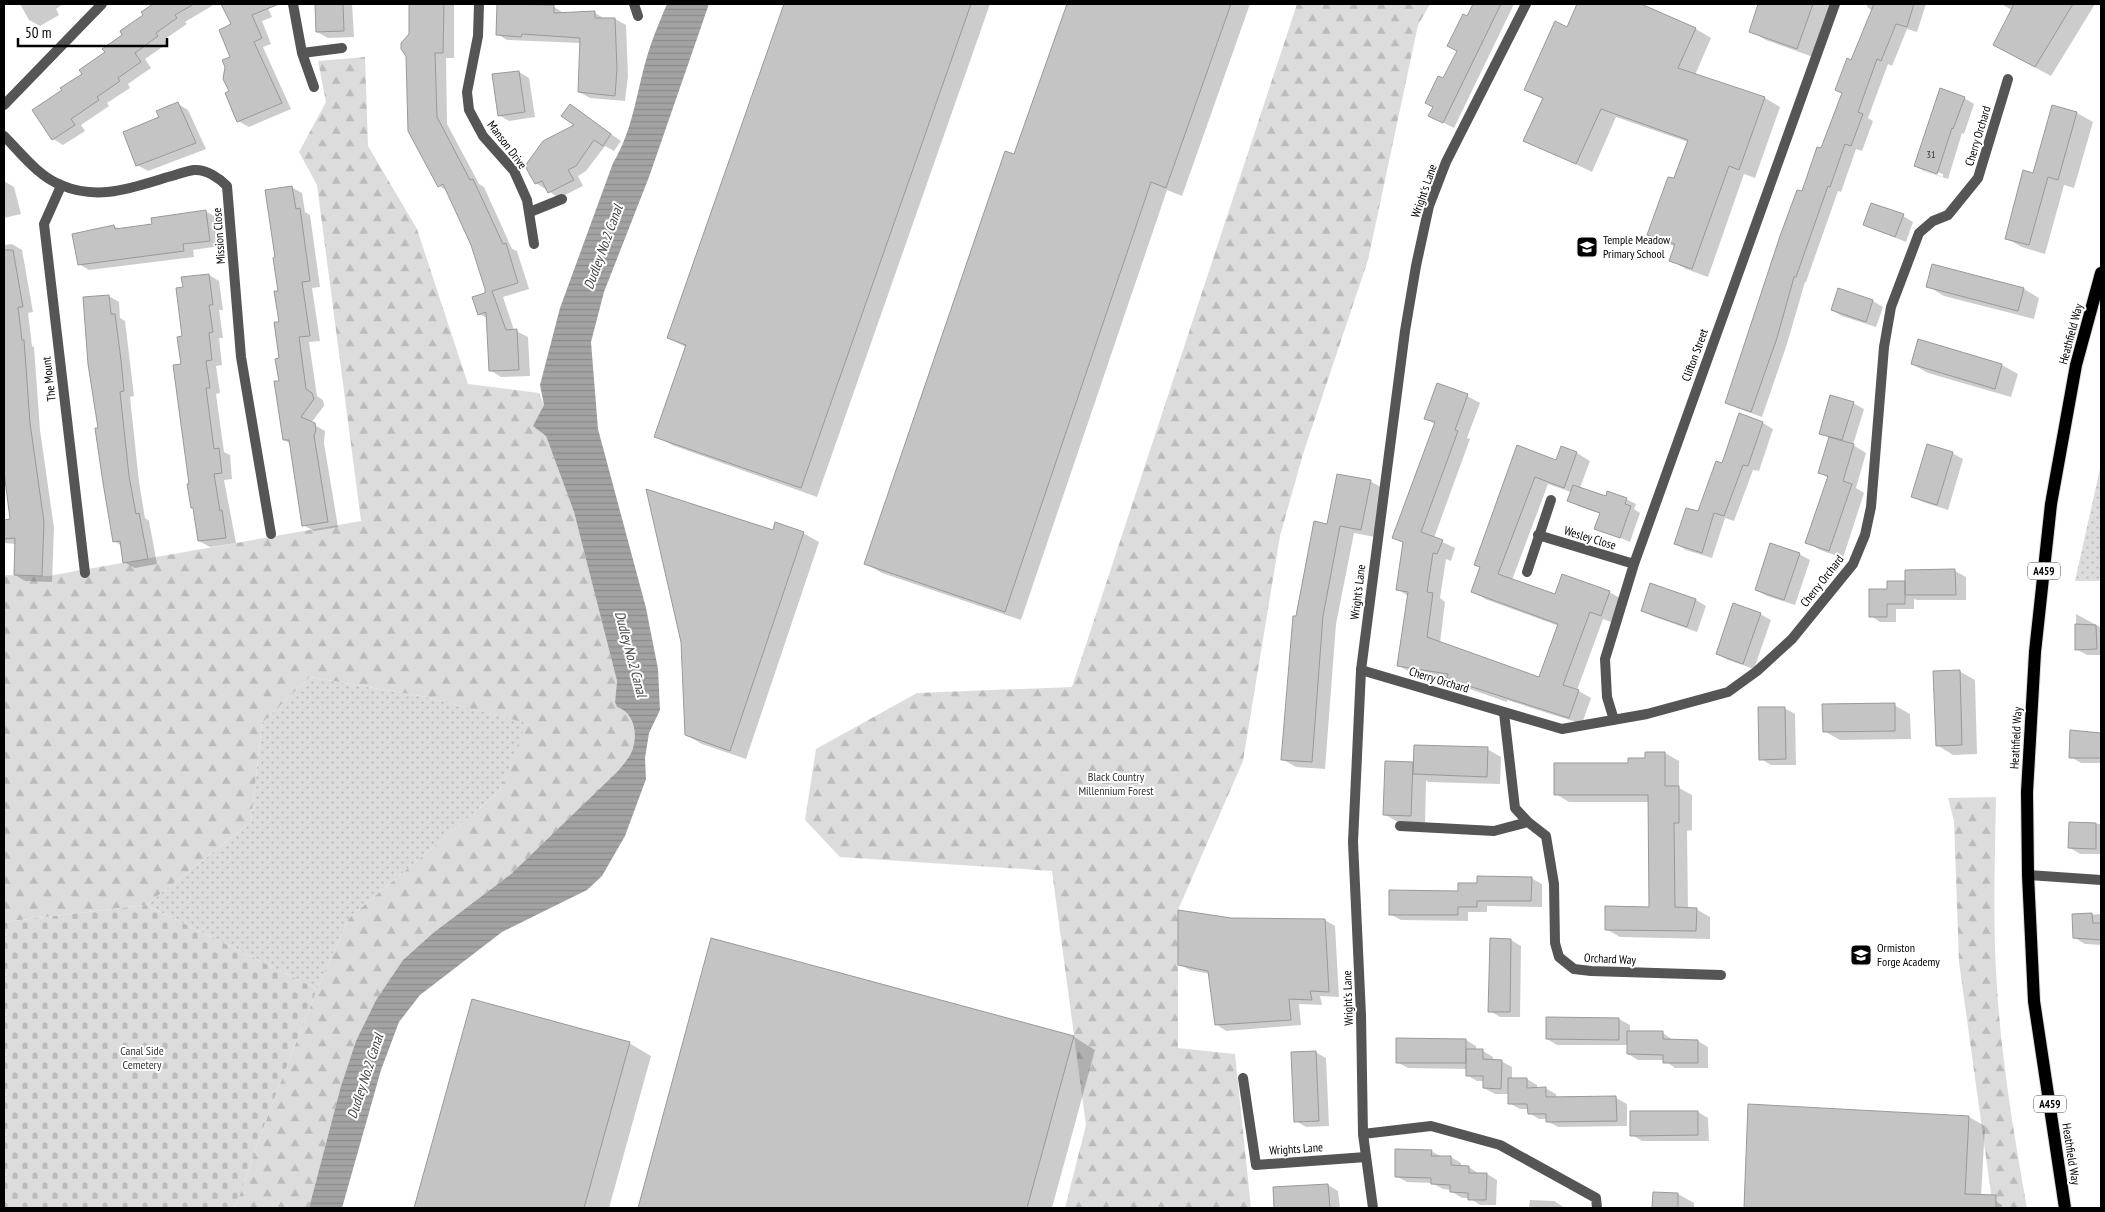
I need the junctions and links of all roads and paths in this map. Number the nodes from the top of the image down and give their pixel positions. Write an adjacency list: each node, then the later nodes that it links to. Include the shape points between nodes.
1 (102, 4): 12 (street)
2 (293, 4): 9 (street)
3 (479, 4): 16 (street, Manson Drive, via 478,36 467,92 468,110 483,136 514,171)
4 (634, 4): 7 (street)
5 (1526, 4): 25 (street, Wright's Lane, via 1446,162 1430,206 1405,331)
6 (1835, 4): 22 (street, Clifton Street)
7 (638, 16)
8 (342, 48): 9 (street)
9 (302, 53): 11 (street)
10 (2008, 79): 27 (street, Cherry Orchard, via 1978,178 1948,215 1932,221 1919,233 1891,307 1884,347 1871,506 1865,535 1853,564 1792,639 1728,692)
11 (314, 88)
12 (4, 105)
13 (4, 136): 14 (street, Mission Close, via 46,178)
14 (61, 186): 20 (street, Mission Close, via 88,194 124,190 194,170 212,175 228,186 241,357); 24 (street, The Mount, via 44,224)
15 (562, 199): 16 (street)
16 (530, 212): 17 (street, Manson Drive)
17 (534, 244)
18 (2101, 273): 30 (main road, Heathfield Way / A459, via 2076,365 2051,504 2035,652 2027,792)
19 (1551, 500): 21 (street)
20 (270, 534)
21 (1538, 535): 22 (street, Wesley Close); 23 (street)
22 (1634, 564): 27 (street, Clifton Street, via 1605,660 1606,697)
23 (1527, 572)
24 (85, 573)
25 (1361, 670): 26 (street, Cherry Orchard); 34 (street, Wright's Lane, via 1353,842)
26 (1504, 713): 27 (street, Cherry Orchard, via 1562,729); 28 (street, Orchard Way, via 1516,808)
27 (1614, 720)
28 (1528, 822): 29 (street, via 1494,831); 32 (street, Orchard Way, via 1546,836 1554,884 1555,943 1559,957 1566,965 1591,972)
29 (1400, 826)
30 (2028, 876): 31 (street); 38 (main road, Heathfield Way / A459, via 2034,1000)
31 (2101, 880)
32 (1721, 975)
33 (1243, 1078): 35 (street, Wrights Lane, via 1256,1165)
34 (1363, 1134): 35 (street, Wright's Lane); 37 (street, via 1432,1126 1500,1145 1596,1198)
35 (1366, 1157): 36 (street, Wright's Lane)
36 (1373, 1208)
37 (1597, 1208)
38 (2065, 1208)

